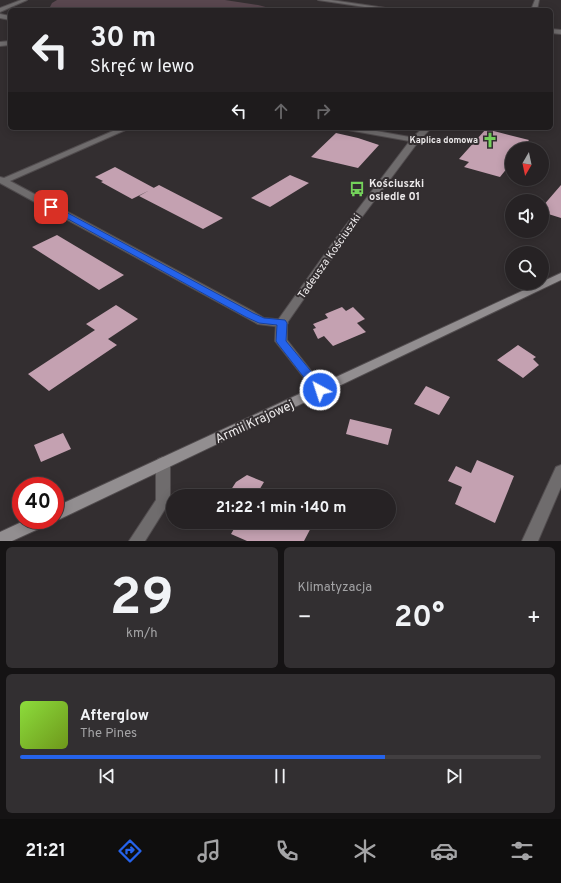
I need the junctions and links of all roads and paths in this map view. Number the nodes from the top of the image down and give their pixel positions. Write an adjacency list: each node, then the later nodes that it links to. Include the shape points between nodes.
1 (25, 0): 4 (street)
2 (320, 0): 3 (street)
3 (381, 8)
4 (0, 10)
5 (121, 130): 9 (street)
6 (359, 130): 8 (street)
7 (425, 130): 8 (street, Tadeusza Kościuszki)
8 (415, 140): 11 (street, Tadeusza Kościuszki, via 340,239)
9 (2, 180): 11 (street, via 250,315 262,321)
10 (561, 276): 12 (main road, Armii Krajowej)
11 (282, 323): 12 (street, via 281,341)
12 (320, 390): 13 (main road, Armii Krajowej)
13 (163, 463): 15 (main road, Armii Krajowej); 18 (street, via 163,501)
14 (561, 471): 19 (street)
15 (64, 510)
16 (23, 529): 17 (main road)
17 (0, 540)
18 (138, 541)
19 (530, 541)

